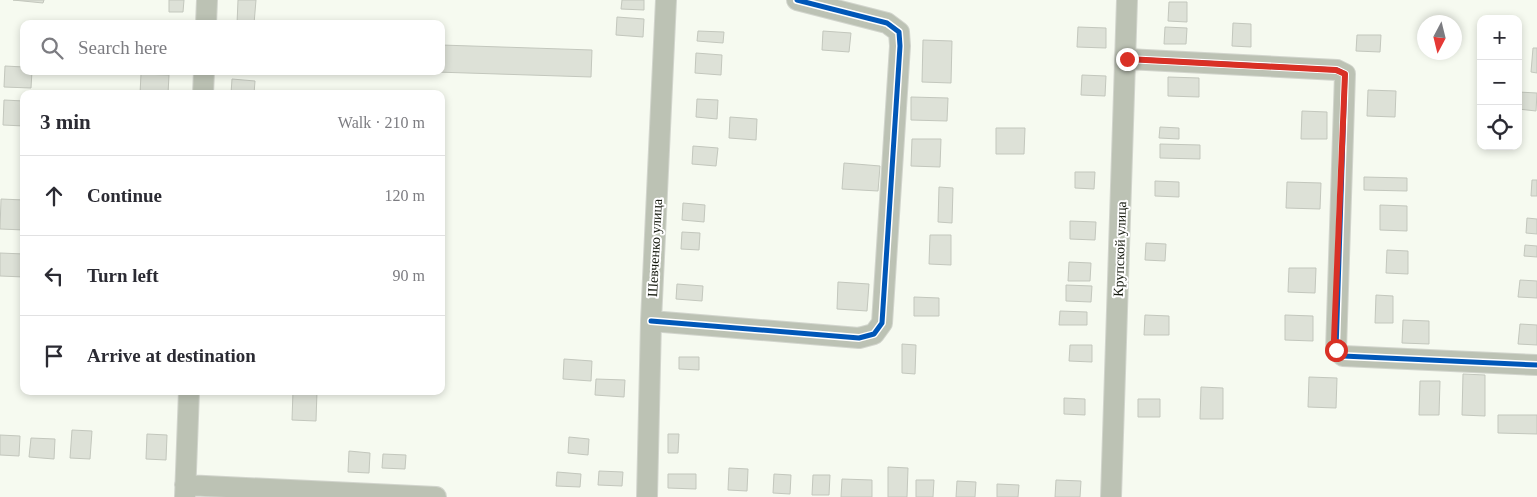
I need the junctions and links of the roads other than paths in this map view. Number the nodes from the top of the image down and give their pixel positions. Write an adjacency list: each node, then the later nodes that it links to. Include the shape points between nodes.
1 (207, 0): 5 (street)
2 (666, 0): 9 (street, Шевченко улица)
3 (797, 0): 9 (street, via 887,22 898,32 900,46 882,323 874,334 859,338)
4 (1127, 0): 6 (street, Крупской улица)
5 (206, 20)
6 (1127, 59): 10 (street, via 1336,70 1345,74 1336,350 1343,356); 15 (street, Крупской улица)
7 (204, 75): 8 (street)
8 (203, 90)
9 (651, 321): 14 (street, Шевченко улица)
10 (1537, 365)
11 (190, 395): 12 (street)
12 (185, 491): 13 (street)
13 (436, 497)
14 (646, 497)
15 (1111, 497)

